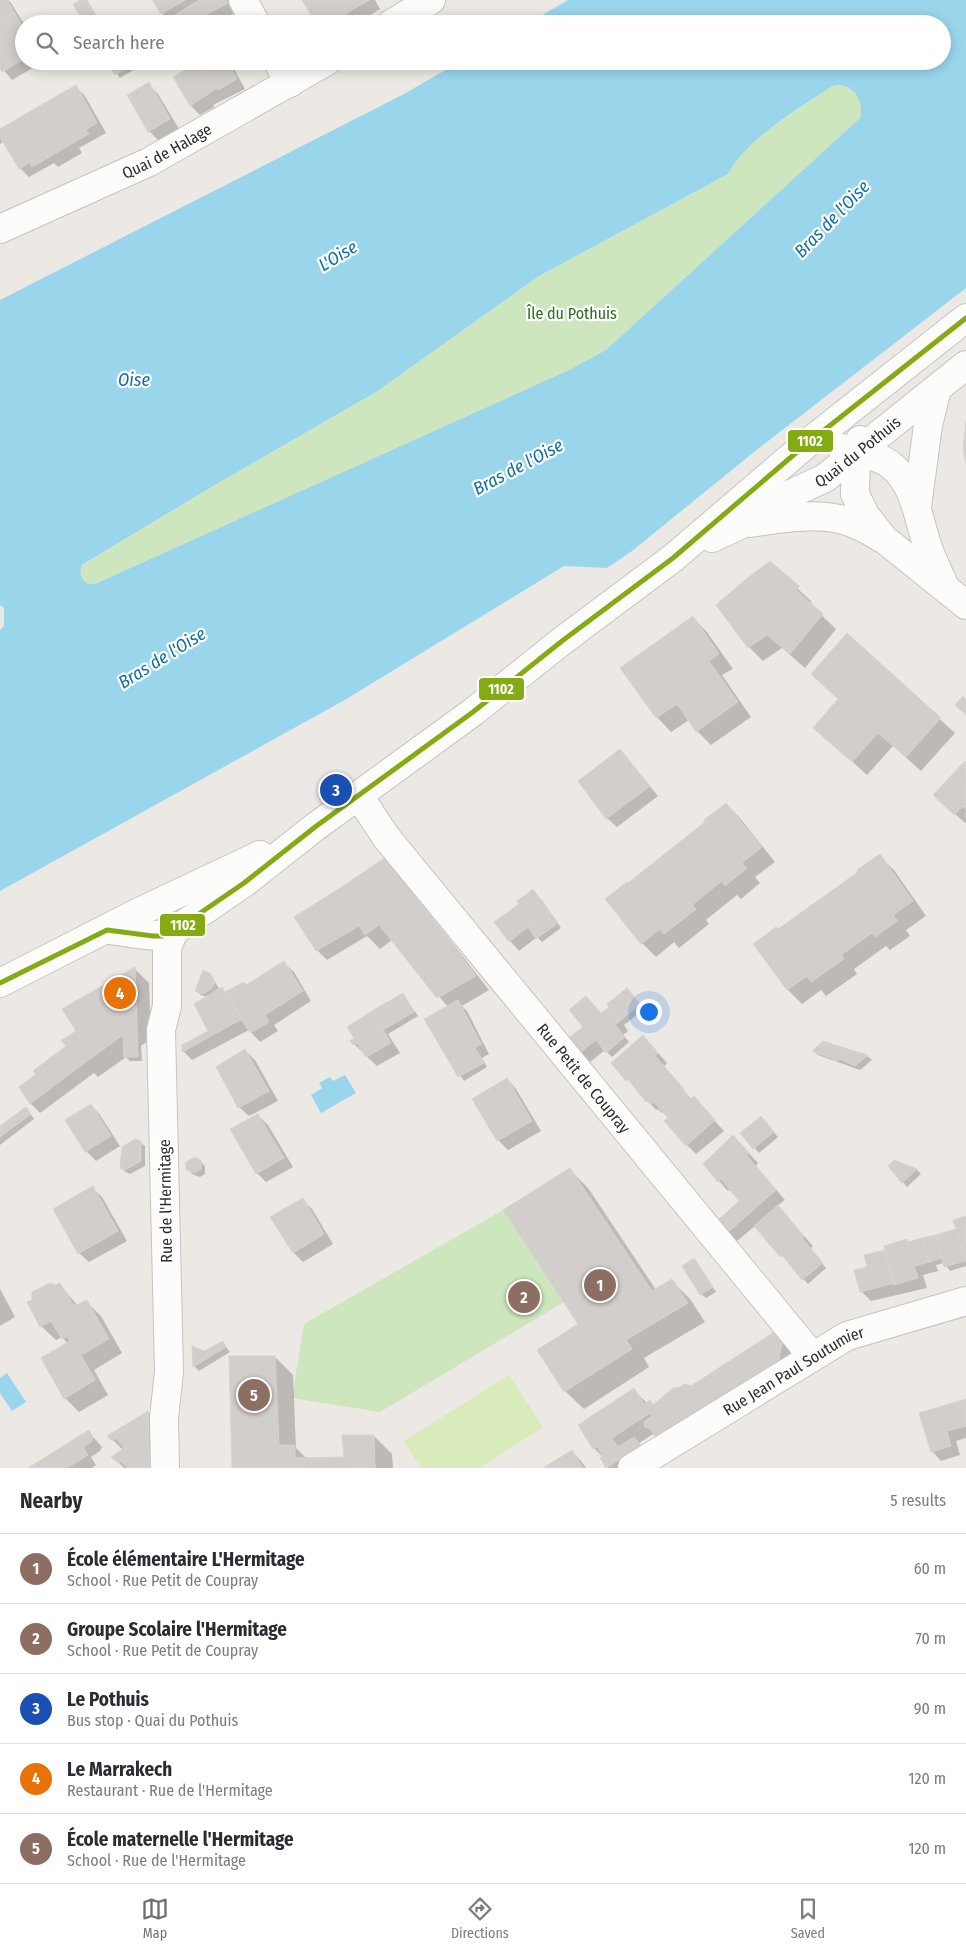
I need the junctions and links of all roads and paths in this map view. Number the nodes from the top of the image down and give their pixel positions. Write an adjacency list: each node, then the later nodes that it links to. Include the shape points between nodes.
1 (243, 0): 3 (main road)
2 (431, 0): 4 (main road)
3 (251, 15)
4 (406, 15)
5 (284, 72): 6 (main road, Quai de Halage, via 148,162)
6 (0, 229)
7 (966, 318): 9 (main road, Quai du Pothuis)
8 (966, 365): 10 (main road, Quai du Pothuis)
9 (901, 368): 11 (main road, Quai du Pothuis); 12 (main road, via 870,418)
10 (937, 389): 12 (main road, Quai du Pothuis); 13 (main road, via 928,425)
11 (804, 446): 12 (main road, via 831,446); 16 (main road, Quai du Pothuis)
12 (856, 452): 13 (main road, via 892,466 903,478); 14 (main road, Quai du Pothuis, via 825,478 780,499); 15 (main road, via 855,494 865,515)
13 (918, 507): 17 (main road, via 928,548)
14 (740, 525): 15 (main road, Quai du Pothuis, via 809,516 855,524); 16 (main road, Quai du Pothuis)
15 (884, 539): 17 (main road)
16 (673, 558): 19 (main road, Quai du Pothuis)
17 (944, 586): 18 (main road)
18 (966, 605)
19 (359, 796): 20 (main road, Quai du Pothuis); 24 (main road, Rue Petit de Coupray, via 398,851)
20 (315, 827): 21 (main road, Quai du Pothuis, via 244,883); 21 (main road, Quai du Pothuis, via 189,889 166,909)
21 (158, 932): 22 (main road, Quai du Pothuis, via 107,930); 25 (main road, Rue de l'Hermitage, via 152,959 152,1006 161,1030)
22 (0, 983)
23 (966, 1301): 24 (main road, Rue Jean Paul Soutumier, via 847,1336)
24 (814, 1357): 28 (main road, Rue Jean Paul Soutumier)
25 (169, 1372): 26 (main road, Rue de l'Hermitage, via 164,1418); 27 (main road, Rue de l'Hermitage, via 179,1418)
26 (165, 1468)
27 (180, 1468)
28 (632, 1468)

